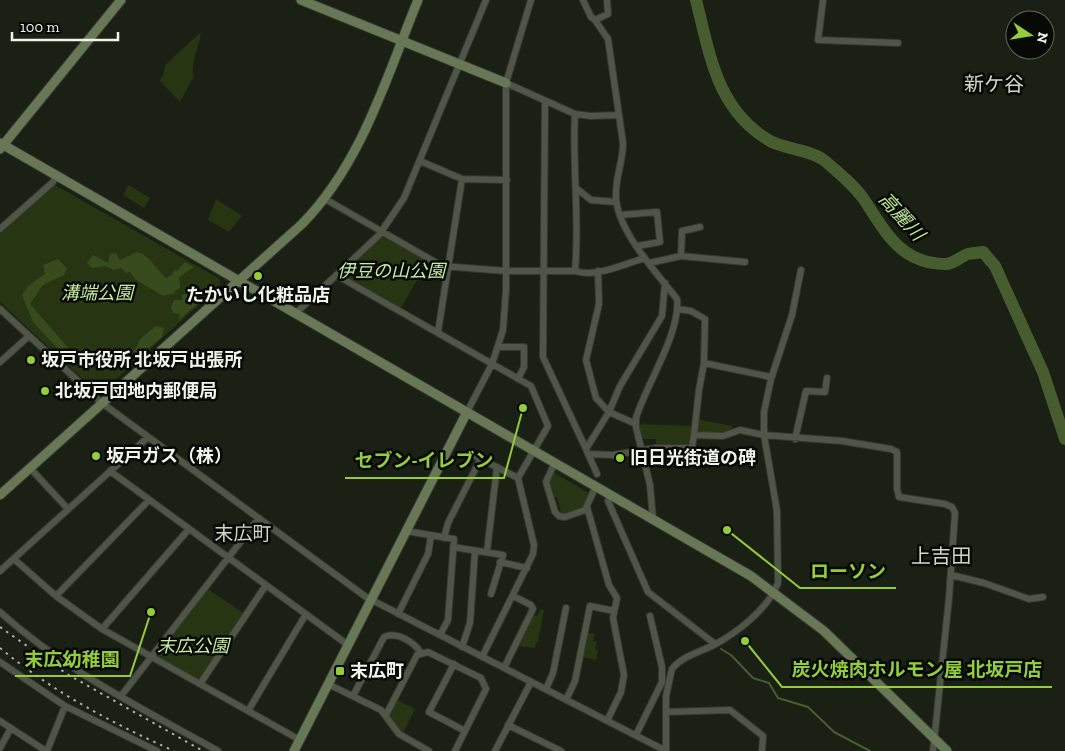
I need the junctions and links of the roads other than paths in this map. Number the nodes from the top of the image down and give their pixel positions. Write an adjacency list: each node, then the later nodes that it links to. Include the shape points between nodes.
1 (121, 0): 17 (street)
2 (301, 0): 10 (street)
3 (418, 0): 10 (street)
4 (486, 0): 12 (street)
5 (531, 0): 13 (street)
6 (582, 0): 9 (street)
7 (607, 0): 9 (street, via 608,14)
8 (824, 0): 11 (street, via 818,40)
9 (595, 20): 16 (street, via 608,39)
10 (401, 41): 12 (street); 23 (street, via 354,154)
11 (898, 42)
12 (460, 64): 13 (street); 18 (street)
13 (506, 83): 14 (street); 21 (street)
14 (545, 102): 15 (street); 36 (street)
15 (575, 114): 16 (street); 22 (street)
16 (619, 115): 24 (street, via 622,160)
17 (1, 146): 19 (street)
18 (420, 161): 20 (street); 28 (street, via 404,198)
19 (56, 176): 27 (street); 40 (street)
20 (462, 179): 21 (street); 33 (street)
21 (507, 180): 35 (street)
22 (576, 188): 24 (street, via 591,200); 37 (street)
23 (326, 199): 28 (street); 40 (street)
24 (616, 202): 25 (street)
25 (620, 215): 29 (street); 29 (street, via 657,212 660,242)
26 (700, 227): 30 (street, via 682,231)
27 (0, 230)
28 (382, 231): 33 (street); 39 (street)
29 (637, 246): 31 (street)
30 (681, 256): 31 (street); 32 (street)
31 (647, 260): 38 (street); 41 (street)
32 (745, 262)
33 (448, 268): 35 (street); 45 (street)
34 (801, 270): 51 (street, via 792,315)
35 (506, 271): 36 (street); 47 (street, via 505,315)
36 (544, 271): 37 (street); 64 (street, via 543,357)
37 (575, 271): 38 (street, via 582,274)
38 (598, 271): 56 (street, via 599,304 586,360 596,398)
39 (338, 276): 44 (street); 45 (street)
40 (238, 280): 44 (street); 54 (street)
41 (665, 283): 43 (street, via 677,299); 56 (street, via 662,316 620,386)
42 (0, 309): 46 (street)
43 (678, 309): 49 (street, via 691,311 705,319); 57 (street)
44 (296, 314): 55 (street)
45 (438, 332): 50 (street)
46 (29, 336): 48 (street); 54 (street)
47 (499, 347): 50 (street); 53 (street, via 524,347 524,367)
48 (0, 362)
49 (704, 363): 51 (street); 58 (street)
50 (492, 364): 53 (street); 55 (street)
51 (772, 377): 59 (street, via 764,412)
52 (827, 378): 61 (street, via 825,392 806,391)
53 (518, 379): 62 (street, via 531,386 548,424)
54 (102, 403): 60 (street); 67 (street)
55 (467, 412): 62 (street); 80 (street)
56 (609, 412): 57 (street); 64 (street)
57 (636, 424): 63 (street)
58 (694, 435): 59 (street, via 723,436 740,430); 63 (street, via 689,448)
59 (764, 435): 61 (street); 93 (street, via 777,511 778,574)
60 (148, 437): 68 (street); 77 (street)
61 (795, 439): 91 (street, via 842,441 897,452 899,497 952,507)
62 (533, 450): 65 (street); 70 (street)
63 (641, 450): 64 (street, via 619,454); 78 (street, via 650,485)
64 (587, 451): 69 (street)
65 (555, 462): 71 (street); 75 (street, via 546,482 556,515 565,517 583,512)
66 (497, 467): 70 (street); 82 (street, via 477,458); 85 (street)
67 (30, 468): 72 (street); 76 (street)
68 (110, 471): 73 (street); 76 (street)
69 (597, 474)
70 (518, 478): 89 (street, via 534,545)
71 (596, 486): 75 (street); 78 (street)
72 (0, 495)
73 (149, 500): 79 (street); 95 (street)
74 (608, 500): 107 (street, via 648,592)
75 (587, 507): 100 (street, via 609,585 617,598)
76 (68, 509): 87 (street)
77 (259, 518): 86 (street); 98 (street)
78 (653, 519): 93 (street, via 751,576)
79 (189, 529): 86 (street); 105 (street)
80 (406, 531): 81 (street); 98 (street)
81 (431, 536): 82 (street); 103 (street, via 428,554)
82 (444, 538): 83 (street, via 454,539)
83 (453, 546): 84 (street); 106 (street, via 448,620)
84 (475, 551): 85 (street); 109 (street, via 470,623)
85 (487, 552): 88 (street, via 503,554)
86 (228, 557): 92 (street); 111 (street)
87 (14, 559): 90 (street); 95 (street)
88 (500, 562): 89 (street); 94 (street)
89 (527, 568): 96 (street)
90 (0, 571)
91 (951, 575): 97 (street, via 1029,599); 133 (street)
92 (266, 585): 102 (street); 117 (street)
93 (774, 593): 107 (street, via 740,628); 133 (street, via 846,650)
94 (491, 594)
95 (56, 596): 105 (street)
96 (512, 596): 112 (street); 115 (street, via 533,609)
97 (1043, 597)
98 (371, 600): 103 (street); 108 (street)
99 (566, 608): 119 (street, via 553,673)
100 (614, 611): 122 (street, via 590,606 575,681); 127 (street, via 624,675 621,692)
101 (0, 612): 120 (street, via 60,660)
102 (306, 614): 108 (street); 124 (street)
103 (398, 614): 106 (street)
104 (650, 616): 132 (street, via 662,667 662,682)
105 (102, 628): 111 (street)
106 (440, 635): 109 (street)
107 (715, 644): 125 (street, via 672,669)
108 (348, 645): 118 (street)
109 (462, 647): 112 (street)
110 (420, 653): 114 (street, via 431,652); 121 (street, via 414,644 397,635 384,637); 126 (street)
111 (152, 657): 117 (street); 120 (street)
112 (482, 657): 115 (street)
113 (0, 662): 123 (street)
114 (454, 664): 131 (street, via 481,678 486,685); 131 (street, via 429,712)
115 (504, 668): 116 (street)
116 (531, 682): 119 (street); 129 (street)
117 (200, 684): 124 (street)
118 (328, 684): 121 (street); 134 (street)
119 (546, 689): 122 (street)
120 (121, 696): 139 (street)
121 (353, 696): 126 (street)
122 (566, 700): 127 (street)
123 (65, 706): 137 (street); 138 (street)
124 (248, 711): 134 (street)
125 (666, 712): 145 (street); 146 (street, via 730,710 762,736)
126 (386, 715): 141 (street, via 402,737)
127 (607, 720): 132 (street)
128 (0, 721): 130 (street)
129 (508, 725): 136 (street); 143 (street)
130 (11, 728): 135 (street); 137 (street)
131 (465, 731): 142 (street)
132 (636, 735): 145 (street)
133 (934, 737): 147 (street); 148 (street)
134 (300, 740): 140 (street)
135 (0, 748)
136 (552, 749): 144 (street)
137 (46, 751)
138 (157, 751)
139 (218, 751)
140 (294, 751)
141 (429, 751)
142 (455, 751)
143 (495, 751)
144 (561, 751)
145 (666, 751)
146 (762, 751)
147 (933, 751)
148 (947, 751)

